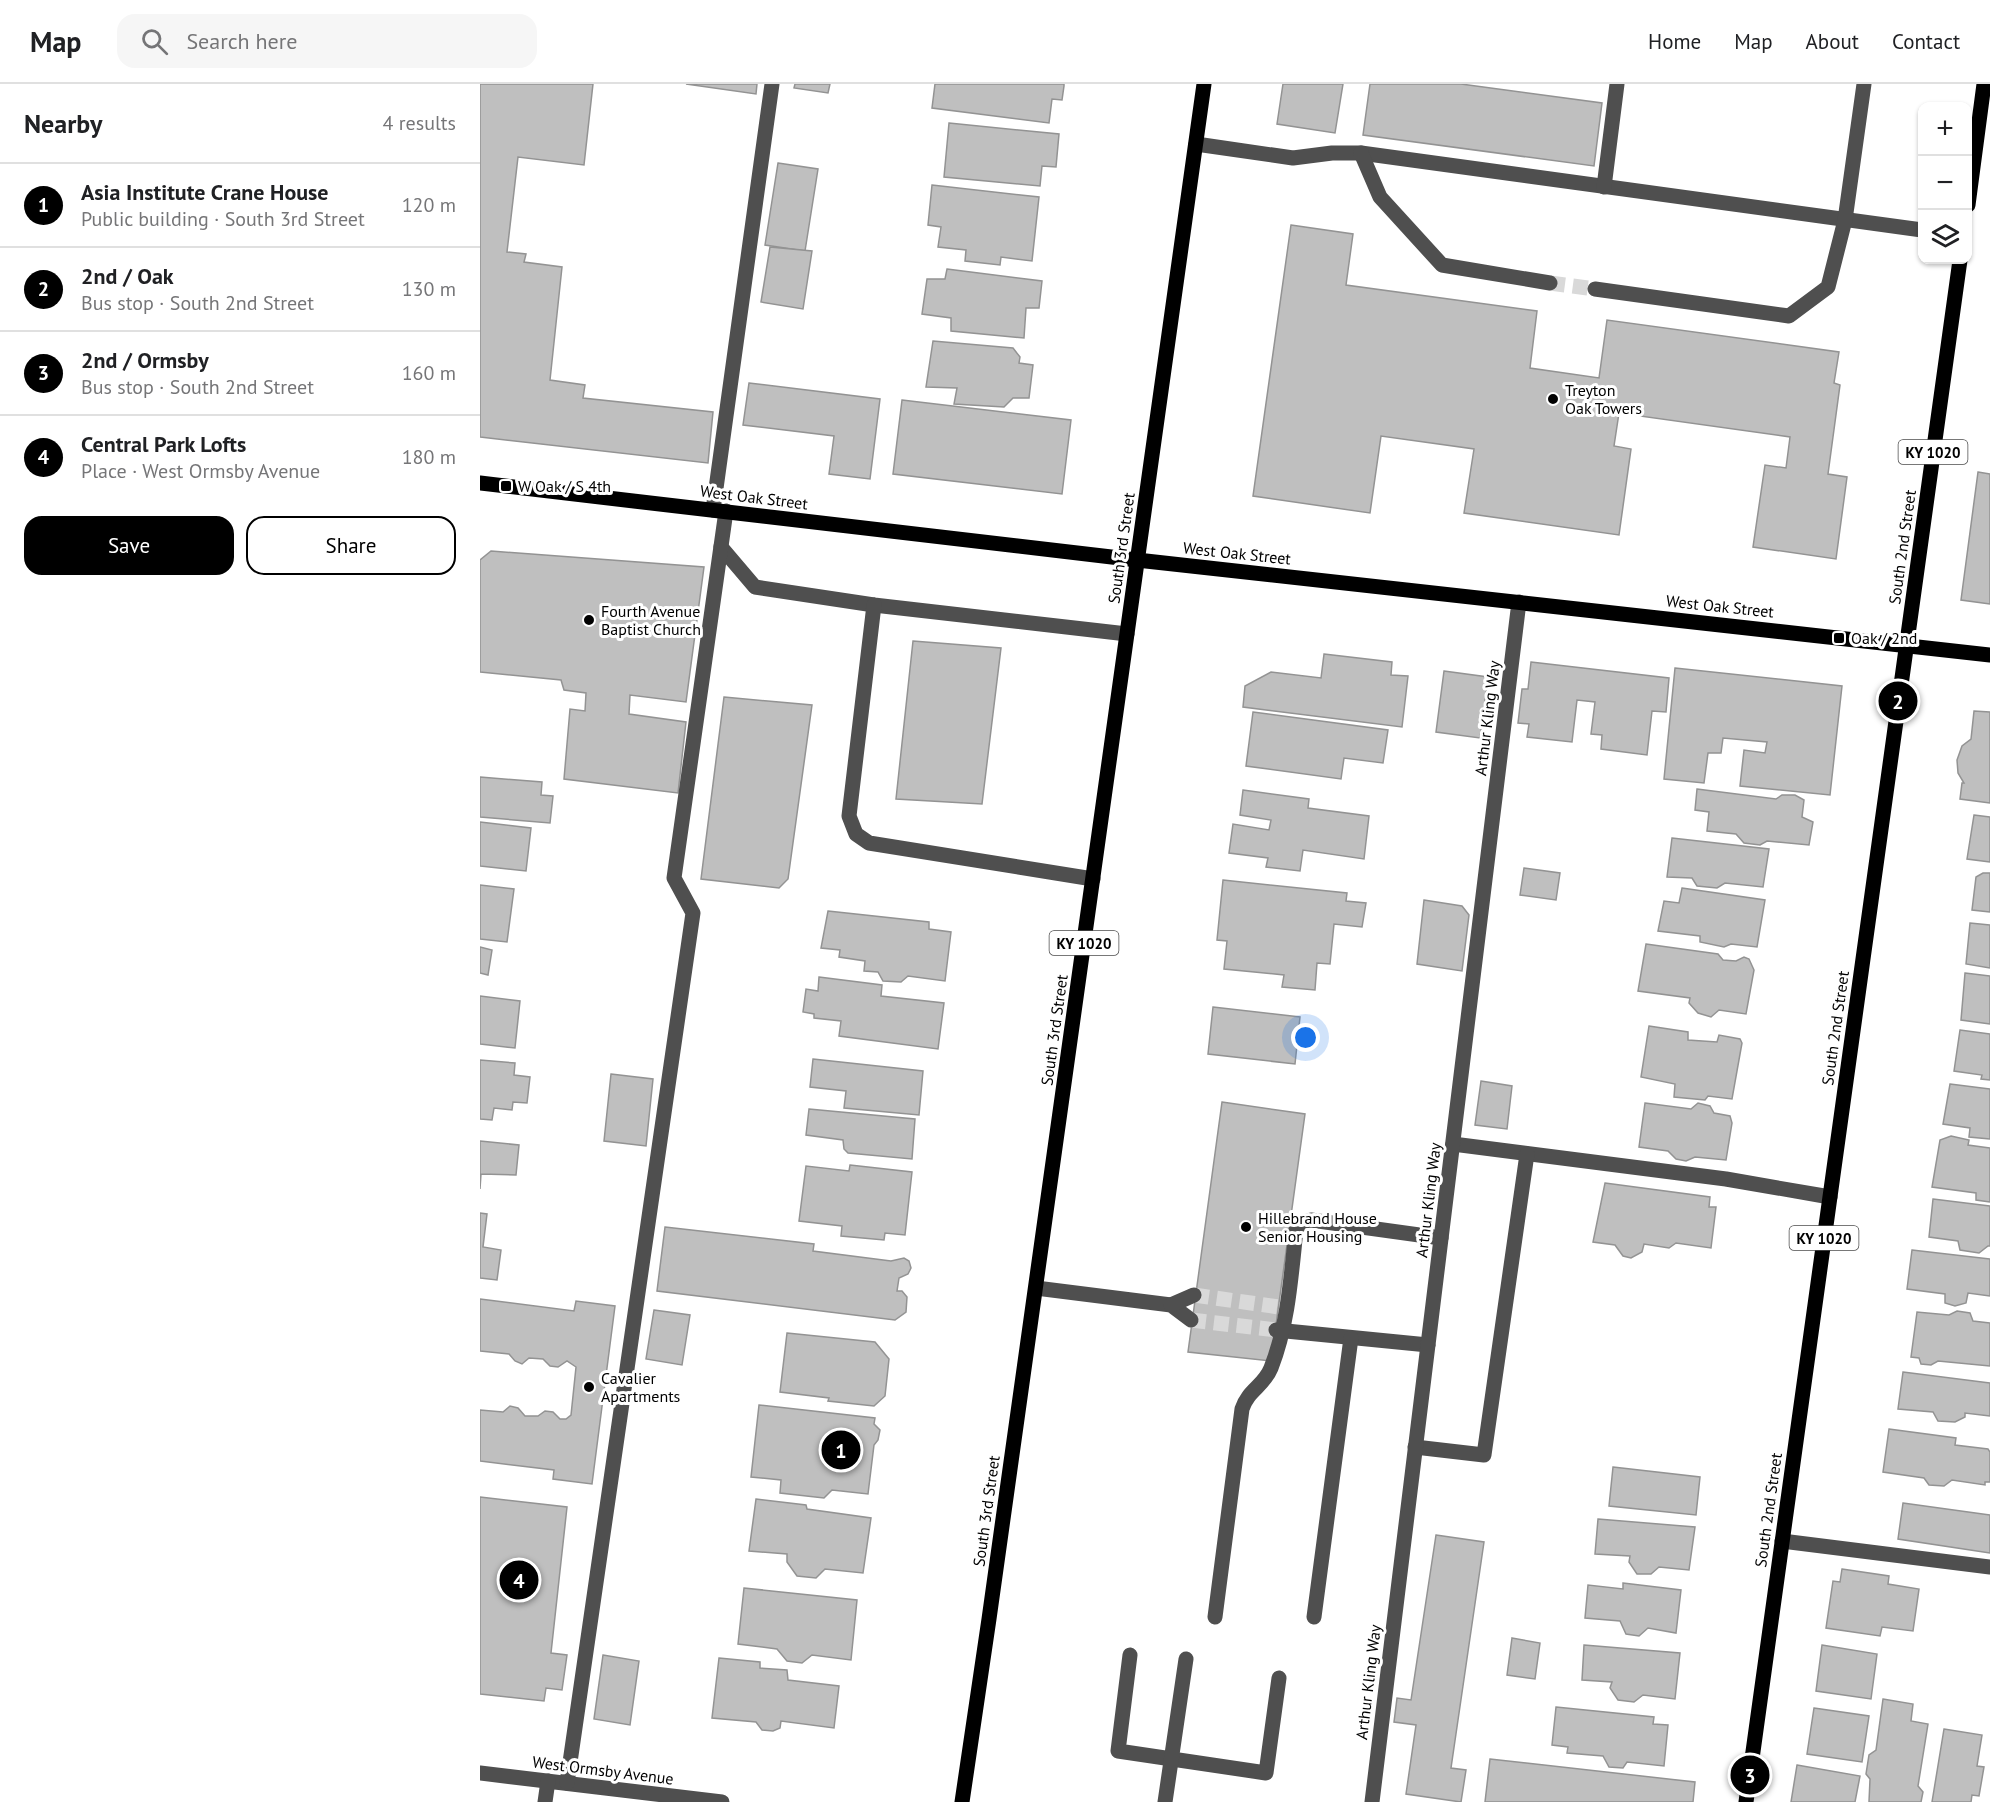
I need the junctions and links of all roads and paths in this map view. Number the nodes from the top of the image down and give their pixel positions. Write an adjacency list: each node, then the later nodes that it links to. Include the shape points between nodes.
1 (772, 84): 16 (street)
2 (1204, 84): 6 (main road, South 3rd Street / KY 1020)
3 (1617, 84): 9 (street)
4 (1864, 84): 10 (street)
5 (1984, 84): 8 (main road)
6 (1196, 144): 7 (street, via 1293,159); 18 (main road, South 3rd Street / KY 1020)
7 (1361, 153): 9 (street); 13 (street, via 1380,197 1442,265)
8 (1972, 175)
9 (1604, 187): 10 (street)
10 (1845, 220): 11 (street); 14 (street, via 1828,287 1789,316)
11 (1918, 229)
12 (1959, 264): 22 (main road, South 2nd Street / KY 1020)
13 (1550, 283)
14 (1595, 290)
15 (480, 483): 16 (main road, West Oak Street)
16 (719, 511): 17 (street); 18 (main road, West Oak Street)
17 (721, 547): 20 (street, via 755,587); 47 (street, via 674,879 693,913)
18 (1137, 560): 19 (main road, West Oak Street); 21 (main road, South 3rd Street / KY 1020)
19 (1519, 602): 22 (main road, West Oak Street); 25 (street, Arthur Kling Way)
20 (874, 605): 21 (street); 24 (street, via 849,816 856,834 869,843)
21 (1127, 634): 24 (main road, South 3rd Street / KY 1020)
22 (1906, 645): 23 (main road, West Oak Street); 27 (main road, South 2nd Street / KY 1020)
23 (1990, 655)
24 (1093, 879): 29 (main road, South 3rd Street / KY 1020)
25 (1453, 1144): 26 (street); 28 (street, Arthur Kling Way)
26 (1527, 1154): 27 (street, via 1726,1179); 36 (street, via 1484,1455)
27 (1830, 1197): 37 (main road, South 2nd Street / KY 1020)
28 (1441, 1238): 33 (street, via 1311,1220 1301,1222 1296,1230); 35 (street, Arthur Kling Way)
29 (1036, 1288): 31 (street); 50 (main road, South 3rd Street / KY 1020)
30 (1194, 1295): 31 (street)
31 (1172, 1305): 32 (street)
32 (1191, 1320)
33 (1279, 1330): 34 (street); 39 (street, via 1271,1370 1245,1399 1242,1409)
34 (1351, 1338): 35 (street); 40 (street)
35 (1428, 1345): 36 (street, Arthur Kling Way)
36 (1415, 1447): 52 (street, Arthur Kling Way)
37 (1782, 1541): 38 (street); 53 (main road, South 2nd Street / KY 1020)
38 (1990, 1567)
39 (1215, 1617)
40 (1314, 1617)
41 (1130, 1655): 44 (street, via 1118,1751)
42 (1186, 1659): 44 (street)
43 (1279, 1678): 44 (street, via 1266,1773)
44 (1171, 1760): 51 (street)
45 (480, 1773): 46 (street, West Ormsby Avenue)
46 (548, 1781): 47 (street, West Ormsby Avenue); 48 (street)
47 (567, 1784): 49 (street, West Ormsby Avenue)
48 (545, 1802)
49 (722, 1802)
50 (962, 1802)
51 (1165, 1802)
52 (1372, 1802)
53 (1746, 1802)

